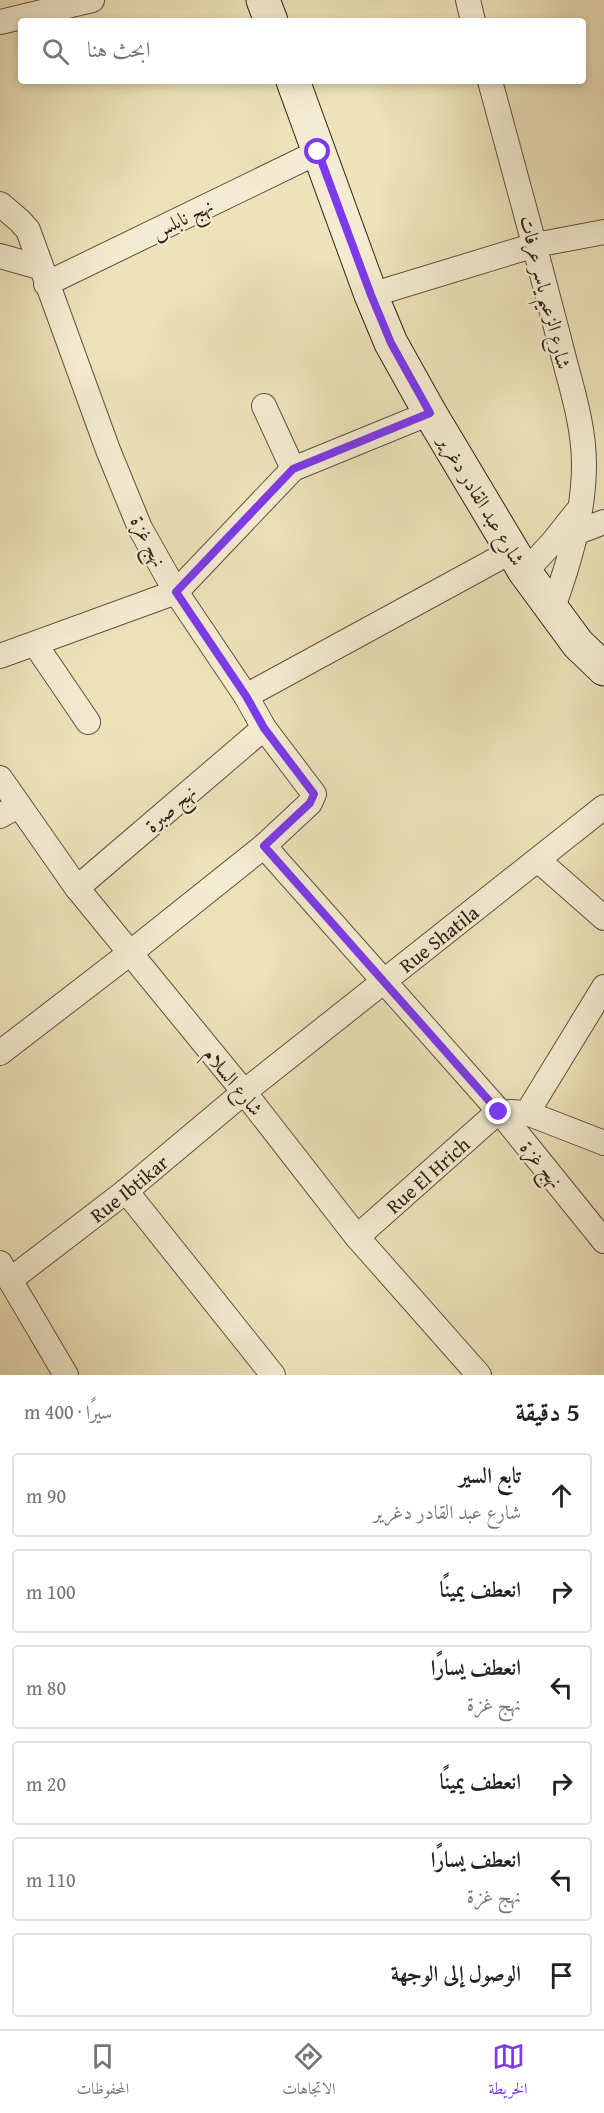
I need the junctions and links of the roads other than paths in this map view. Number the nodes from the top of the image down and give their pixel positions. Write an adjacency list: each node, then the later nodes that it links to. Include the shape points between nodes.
1 (92, 0): 4 (street)
2 (263, 0): 5 (main road)
3 (468, 0): 6 (street)
4 (25, 8): 7 (street)
5 (270, 18)
6 (472, 18)
7 (0, 22)
8 (293, 84): 10 (main road, شارع عبد القادر دغرير)
9 (491, 84): 13 (street, شارع الزعيم ياسر عرفات)
10 (318, 152): 15 (street, نهج نابلس); 16 (main road, شارع عبد القادر دغرير)
11 (0, 204): 15 (street, نهج غزة, via 27,231)
12 (604, 232): 13 (street)
13 (535, 245): 16 (street); 20 (street, شارع الزعيم ياسر عرفات, via 581,428)
14 (0, 256): 15 (street)
15 (43, 275): 24 (street, نهج غزة, via 140,528)
16 (371, 295): 18 (main road, شارع عبد القادر دغرير, via 391,343)
17 (264, 406): 19 (street)
18 (430, 413): 19 (street); 23 (main road, شارع عبد القادر دغرير)
19 (293, 469): 24 (street)
20 (581, 506): 22 (street, شارع الزعيم ياسر عرفات); 23 (street, via 553,542)
21 (604, 522): 22 (street)
22 (575, 533): 25 (street, شارع الزعيم ياسر عرفات)
23 (518, 561): 25 (main road, شارع عبد القادر دغرير); 29 (street)
24 (176, 592): 26 (street); 29 (street, نهج غزة)
25 (552, 610): 28 (main road, شارع عبد القادر دغرير)
26 (35, 644): 27 (street); 30 (street)
27 (0, 656)
28 (604, 669)
29 (246, 696): 31 (street, نهج غزة)
30 (88, 722)
31 (264, 728): 35 (street, نهج غزة, via 314,794 310,803); 37 (street, نهج صبرة)
32 (0, 778): 34 (street, شارع السلام)
33 (604, 807): 36 (street, Rue Shatila)
34 (9, 811): 37 (street, شارع السلام)
35 (264, 846): 39 (street); 40 (street, نهج غزة)
36 (538, 860): 38 (street); 40 (street, Rue Shatila)
37 (77, 888): 39 (street, شارع السلام)
38 (604, 918)
39 (130, 953): 42 (street); 43 (street, شارع السلام)
40 (385, 982): 43 (street, Rue Shatila); 44 (street, نهج غزة)
41 (604, 987): 45 (street)
42 (0, 1053)
43 (244, 1092): 47 (street, Rue Ibtikar); 48 (street, شارع السلام)
44 (499, 1112): 45 (street); 48 (street, Rue El Hrich); 49 (street, نهج غزة)
45 (527, 1113): 46 (street)
46 (604, 1143)
47 (126, 1191): 50 (street, Rue Ibtikar); 52 (street)
48 (357, 1237): 53 (street, شارع السلام)
49 (604, 1241)
50 (5, 1271): 51 (street)
51 (66, 1375)
52 (273, 1375)
53 (479, 1375)

